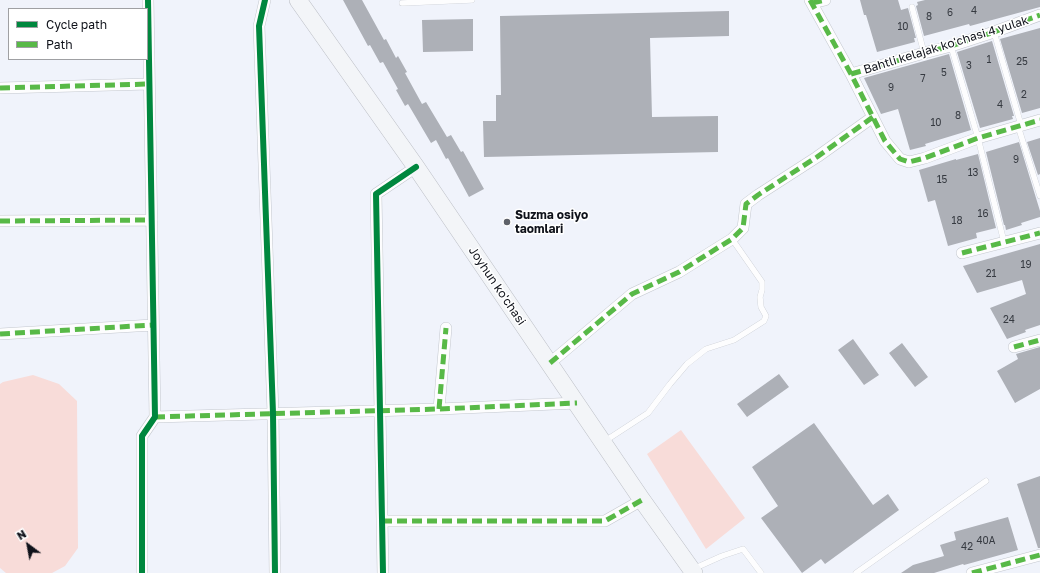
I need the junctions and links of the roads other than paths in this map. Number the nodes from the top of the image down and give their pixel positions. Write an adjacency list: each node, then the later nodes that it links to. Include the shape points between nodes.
1 (148, 0): 14 (street)
2 (265, 0): 37 (street, via 259,26)
3 (298, 0): 20 (main road, Joyhun ko'chasi)
4 (472, 0): 7 (lane)
5 (825, 0): 6 (street)
6 (811, 2): 13 (street)
7 (402, 3)
8 (912, 7): 12 (lane)
9 (1040, 15): 10 (street, Bahtli kelajak ko'chasi 4 yulak)
10 (994, 32): 11 (street, Bahtli kelajak ko'chasi 4 yulak); 18 (lane)
11 (951, 46): 12 (street, Bahtli kelajak ko'chasi 4 yulak); 19 (lane)
12 (924, 53): 13 (street, Bahtli kelajak ko'chasi 4 yulak)
13 (851, 74): 16 (street)
14 (150, 84): 15 (street); 22 (street)
15 (0, 88)
16 (873, 117): 19 (street, via 885,141 900,159 910,162); 25 (street, via 746,204 743,228)
17 (1040, 120): 18 (street)
18 (1020, 126): 19 (street); 21 (lane)
19 (978, 138): 26 (lane)
20 (416, 167): 33 (main road, Joyhun ko'chasi); 36 (street, via 376,194)
21 (1040, 196)
22 (152, 220): 23 (street); 28 (street)
23 (0, 221)
24 (1040, 233): 26 (street)
25 (732, 239): 33 (street, via 679,272 632,294); 39 (lane, via 762,282 760,298 766,316 764,321 734,340 706,349 687,364 648,413)
26 (1004, 242): 27 (street)
27 (962, 253)
28 (153, 325): 30 (street); 38 (street)
29 (446, 328): 35 (street)
30 (0, 334)
31 (1040, 340): 32 (street)
32 (1014, 347)
33 (550, 363): 34 (main road, Joyhun ko'chasi)
34 (577, 403): 35 (street); 39 (main road, Joyhun ko'chasi)
35 (439, 409): 36 (street)
36 (381, 410): 37 (street); 42 (street)
37 (273, 413): 38 (street); 46 (street)
38 (155, 417): 45 (street, via 142,436)
39 (604, 443): 41 (main road, Joyhun ko'chasi)
40 (986, 481): 49 (lane)
41 (642, 500): 42 (street, via 605,521); 44 (main road, Joyhun ko'chasi)
42 (382, 521): 47 (street)
43 (1040, 555): 50 (street)
44 (693, 571): 48 (lane, via 722,556 743,549)
45 (142, 573)
46 (275, 573)
47 (383, 573)
48 (761, 573)
49 (856, 573)
50 (972, 573)

